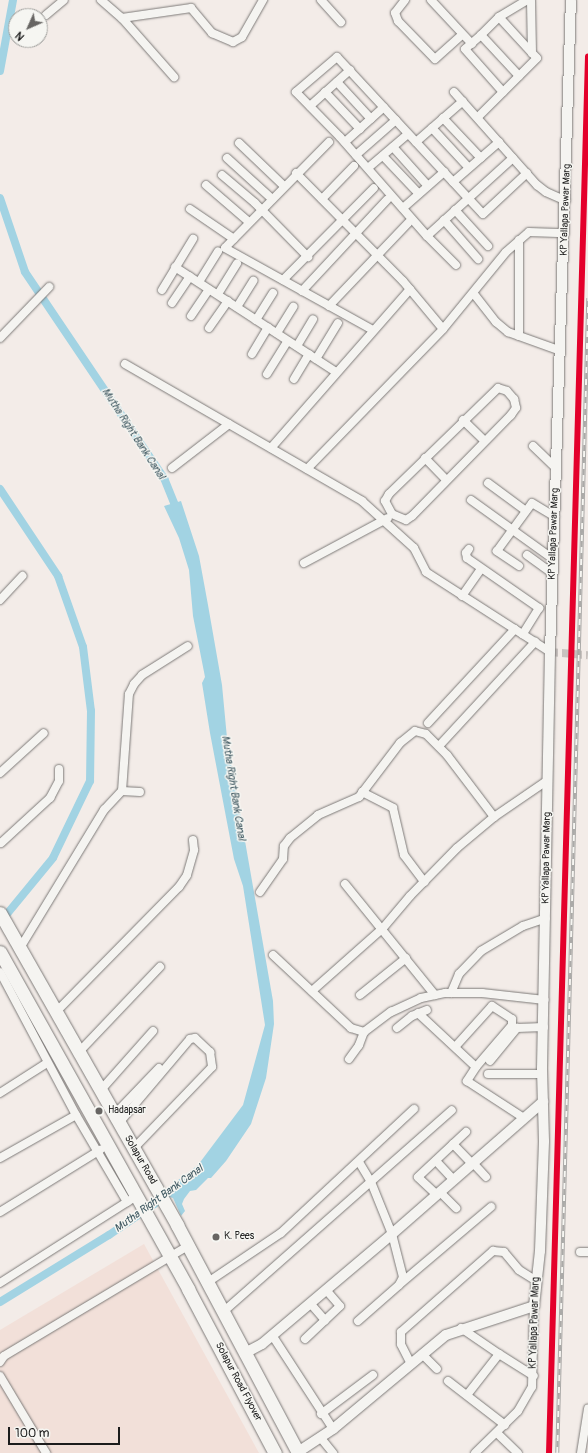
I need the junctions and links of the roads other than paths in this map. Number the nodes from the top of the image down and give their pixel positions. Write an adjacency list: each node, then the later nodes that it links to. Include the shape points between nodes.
1 (64, 0): 10 (street)
2 (101, 0): 11 (street)
3 (263, 0): 11 (street, via 242,37 233,42 212,33 191,8)
4 (321, 0): 13 (street)
5 (405, 0): 14 (street, via 396,7 398,20 435,59)
6 (431, 0): 14 (street)
7 (527, 0): 12 (street)
8 (531, 0): 17 (street)
9 (571, 0): 63 (street, KP Yallapa Pawar Marg)
10 (48, 14)
11 (122, 18): 20 (street)
12 (500, 18): 15 (street); 17 (street)
13 (341, 22)
14 (462, 35): 16 (street)
15 (481, 35): 16 (street); 19 (street)
16 (472, 44): 24 (street, via 465,49)
17 (532, 53): 19 (street, via 537,58)
18 (350, 70): 21 (street); 26 (street, via 338,57 296,92); 27 (street)
19 (519, 76): 24 (street)
20 (174, 77)
21 (337, 82): 22 (street); 30 (street)
22 (325, 92): 26 (street); 33 (street)
23 (454, 92): 25 (street)
24 (503, 92): 28 (street)
25 (463, 101): 28 (street); 29 (street)
26 (310, 106): 36 (street)
27 (384, 107): 30 (street); 31 (street)
28 (478, 117): 38 (street)
29 (444, 118): 32 (street); 44 (street)
30 (371, 119): 33 (street)
31 (396, 120): 34 (street); 41 (street)
32 (432, 128): 37 (street); 48 (street)
33 (360, 129): 36 (street)
34 (408, 134): 37 (street); 40 (street)
35 (329, 142): 50 (street)
36 (345, 142): 41 (street)
37 (416, 142): 49 (street)
38 (500, 142): 44 (street); 45 (street)
39 (239, 143): 55 (street)
40 (393, 147): 42 (street); 56 (street)
41 (356, 155): 47 (street)
42 (383, 156): 47 (street); 58 (street)
43 (227, 158): 59 (street)
44 (480, 158): 48 (street)
45 (514, 158): 51 (street); 60 (street)
46 (354, 166): 61 (street)
47 (368, 168): 64 (street)
48 (469, 168): 53 (street)
49 (444, 172): 53 (street); 56 (street)
50 (296, 173): 55 (street); 61 (street)
51 (527, 174): 60 (street, via 483,214); 63 (street, via 546,192)
52 (222, 175): 66 (street)
53 (453, 182): 60 (street)
54 (206, 185): 70 (street)
55 (284, 186): 59 (street)
56 (428, 186): 58 (street)
57 (374, 188): 68 (street)
58 (419, 194): 64 (street)
59 (272, 198): 66 (street)
60 (468, 198): 67 (street)
61 (322, 200): 68 (street)
62 (387, 200): 72 (street)
63 (566, 201): 73 (street, KP Yallapa Pawar Marg)
64 (403, 208): 74 (street)
65 (190, 209): 76 (street)
66 (261, 210): 70 (street); 81 (street)
67 (455, 210): 69 (street); 78 (street)
68 (342, 220): 72 (street); 81 (street)
69 (444, 220): 74 (street); 82 (street)
70 (250, 222): 76 (street)
71 (408, 222): 80 (street)
72 (356, 233): 80 (street); 94 (street)
73 (565, 233): 77 (street, via 529,232); 116 (street, KP Yallapa Pawar Marg)
74 (427, 236): 84 (street)
75 (193, 239): 85 (street)
76 (234, 239): 87 (street, via 225,248)
77 (519, 240): 97 (street, via 506,252); 112 (street)
78 (488, 246)
79 (218, 252): 89 (street)
80 (376, 254): 92 (street); 100 (street)
81 (308, 257): 87 (street)
82 (478, 259)
83 (237, 264): 96 (street)
84 (456, 265)
85 (176, 267): 86 (street); 93 (street)
86 (190, 276): 89 (street); 99 (street)
87 (283, 280): 94 (street)
88 (253, 281): 101 (street)
89 (199, 282): 91 (street)
90 (49, 287): 113 (street)
91 (209, 288): 96 (street); 103 (street)
92 (410, 289): 109 (street); 110 (street)
93 (162, 290)
94 (302, 291): 100 (street)
95 (273, 293): 105 (street)
96 (218, 294): 98 (street)
97 (474, 294): 109 (street); 112 (street, via 496,322)
98 (228, 301): 101 (street); 108 (street)
99 (172, 303)
100 (329, 306): 110 (street)
101 (237, 307): 105 (street)
102 (293, 307): 111 (street)
103 (191, 316)
104 (313, 319): 115 (street)
105 (256, 320): 107 (street)
106 (338, 323): 118 (street)
107 (268, 327): 111 (street); 117 (street)
108 (209, 328)
109 (444, 329): 130 (street)
110 (373, 330): 120 (street)
111 (277, 333): 114 (street)
112 (519, 336): 116 (street)
113 (0, 338)
114 (288, 340): 115 (street); 121 (street)
115 (297, 346): 118 (street)
116 (561, 351): 131 (street, KP Yallapa Pawar Marg)
117 (252, 354)
118 (312, 357): 120 (street); 122 (street)
119 (125, 364): 124 (street)
120 (336, 372): 127 (street)
121 (267, 374)
122 (294, 379)
123 (463, 420): 125 (street); 125 (street, via 498,388 507,391 514,399 516,408); 128 (street)
124 (229, 424): 127 (street); 129 (street)
125 (485, 441): 132 (street)
126 (533, 446): 131 (street)
127 (271, 448): 130 (street)
128 (425, 458): 132 (street); 136 (street, via 389,494 385,501)
129 (172, 468)
130 (307, 469): 138 (street, via 362,501)
131 (557, 469): 137 (street, KP Yallapa Pawar Marg)
132 (446, 480): 136 (street, via 406,520)
133 (488, 483): 135 (street)
134 (471, 500): 139 (street)
135 (526, 511): 137 (street, via 532,503); 139 (street)
136 (392, 514): 138 (street)
137 (555, 517): 142 (street, KP Yallapa Pawar Marg)
138 (385, 520): 143 (street); 148 (street, via 414,548 418,561 426,572)
139 (512, 530): 142 (street); 144 (street, via 498,551)
140 (469, 549): 145 (street, via 465,556)
141 (527, 555): 146 (street)
142 (553, 559): 146 (street, KP Yallapa Pawar Marg)
143 (304, 563)
144 (519, 566)
145 (481, 569): 148 (street); 151 (street, via 539,608)
146 (553, 574): 154 (street, KP Yallapa Pawar Marg)
147 (22, 576): 149 (street)
148 (462, 596): 150 (street)
149 (0, 600)
150 (516, 629): 151 (street); 155 (street)
151 (523, 634): 152 (street)
152 (535, 642): 154 (street); 157 (street)
153 (188, 646): 161 (street, via 142,675 129,694)
154 (550, 652): 160 (street, KP Yallapa Pawar Marg)
155 (428, 723)
156 (44, 733): 159 (street)
157 (439, 746): 163 (street, via 422,732 412,732 400,743); 164 (street)
158 (59, 769): 166 (street, via 59,781 50,798)
159 (0, 773)
160 (548, 780): 164 (street); 171 (street, KP Yallapa Pawar Marg)
161 (122, 791): 162 (street); 173 (street, via 104,810)
162 (140, 792)
163 (362, 792): 167 (street, via 393,808 404,855); 169 (street, via 342,806 318,815 290,838 284,846 282,859)
164 (494, 817): 167 (street)
165 (193, 840): 185 (street, via 194,850 187,875 179,887)
166 (1, 843)
167 (424, 882): 172 (street)
168 (345, 884): 172 (street)
169 (260, 892)
170 (0, 913): 173 (highway, Solapur Road)
171 (546, 918): 180 (street, via 523,926 481,951 459,974); 183 (street, KP Yallapa Pawar Marg)
172 (383, 928): 176 (street); 179 (street)
173 (20, 948): 185 (highway, Solapur Road)
174 (0, 952): 210 (highway, Solapur Road)
175 (273, 955): 179 (street)
176 (406, 958): 181 (street); 182 (street)
177 (160, 967): 192 (street)
178 (0, 972): 196 (street)
179 (312, 991): 190 (street, via 351,1028)
180 (451, 993): 182 (street); 183 (street, via 482,993)
181 (360, 995)
182 (435, 995): 190 (street, via 421,998 391,1012)
183 (545, 1000): 187 (street, KP Yallapa Pawar Marg)
184 (427, 1010): 186 (street)
185 (55, 1013): 192 (highway, Solapur Road)
186 (418, 1013): 188 (street); 191 (street)
187 (544, 1027): 195 (street, via 517,1028); 198 (street, KP Yallapa Pawar Marg)
188 (397, 1028)
189 (153, 1031): 200 (street)
190 (364, 1032): 194 (street)
191 (455, 1047): 197 (street); 197 (street, via 492,1006 512,1019 512,1025)
192 (78, 1053): 200 (highway, Solapur Road)
193 (172, 1054): 207 (street)
194 (349, 1059)
195 (490, 1061)
196 (47, 1063): 201 (street); 205 (street)
197 (476, 1067): 206 (street, via 467,1081)
198 (540, 1071): 199 (street); 202 (street, KP Yallapa Pawar Marg)
199 (488, 1074)
200 (100, 1090): 207 (highway, Solapur Road)
201 (0, 1093)
202 (541, 1104): 206 (street); 227 (street, KP Yallapa Pawar Marg, via 543,1148 540,1251)
203 (414, 1109): 214 (street)
204 (452, 1110): 218 (street)
205 (76, 1114): 210 (street); 212 (street)
206 (524, 1118): 215 (street)
207 (117, 1119): 211 (highway, Solapur Road); 211 (street, via 190,1039 195,1038 210,1052 212,1067)
208 (466, 1132): 209 (street)
209 (453, 1144): 213 (street); 215 (street)
210 (102, 1148): 220 (highway, Solapur Road); 223 (street)
211 (134, 1148): 225 (highway, Solapur Road)
212 (0, 1158)
213 (436, 1161): 217 (street); 219 (street, via 418,1177)
214 (359, 1162): 218 (street); 228 (street, via 281,1233)
215 (472, 1164): 216 (street); 217 (street)
216 (486, 1177)
217 (454, 1180): 219 (street)
218 (371, 1182): 224 (street); 235 (street)
219 (438, 1194): 222 (street); 224 (street)
220 (135, 1201): 226 (highway, Solapur Road); 229 (street)
221 (491, 1207): 230 (street)
222 (456, 1208)
223 (0, 1212)
224 (392, 1234): 230 (street, via 403,1270 403,1277); 231 (street)
225 (188, 1246): 226 (street); 228 (highway, Solapur Road)
226 (170, 1257): 234 (highway, Solapur Road); 244 (street, via 4,1356)
227 (536, 1280): 233 (street, KP Yallapa Pawar Marg); 245 (street, via 519,1270 504,1252 493,1251 402,1332 401,1344)
228 (208, 1282): 235 (highway, Solapur Road)
229 (0, 1283)
230 (398, 1285): 237 (street)
231 (326, 1290): 232 (street); 236 (street, via 340,1306)
232 (310, 1303): 236 (street); 239 (street)
233 (534, 1306): 238 (street); 249 (street, KP Yallapa Pawar Marg)
234 (200, 1312): 262 (highway, Solapur Road Flyover)
235 (223, 1312): 241 (highway, Solapur Road)
236 (325, 1320): 240 (street)
237 (358, 1321)
238 (461, 1328): 242 (street, via 446,1335); 243 (street)
239 (272, 1335): 241 (street); 253 (street)
240 (305, 1338)
241 (245, 1353): 259 (highway, Solapur Road)
242 (422, 1354): 245 (street); 246 (street)
243 (499, 1354): 249 (street); 251 (street)
244 (0, 1362)
245 (411, 1364): 255 (street)
246 (436, 1369)
247 (373, 1375): 253 (street)
248 (0, 1376): 261 (street)
249 (534, 1376): 254 (street, KP Yallapa Pawar Marg, via 529,1394)
250 (448, 1381): 251 (street)
251 (467, 1395): 254 (street)
252 (588, 1413): 260 (street)
253 (321, 1414): 255 (street)
254 (505, 1425): 256 (street, KP Yallapa Pawar Marg)
255 (333, 1429): 257 (street)
256 (497, 1433): 264 (street, KP Yallapa Pawar Marg); 265 (street)
257 (320, 1437): 258 (street); 263 (street)
258 (311, 1449): 259 (street)
259 (298, 1452)
260 (583, 1452)
261 (46, 1453)
262 (276, 1453)
263 (333, 1453)
264 (475, 1453)
265 (518, 1453)

